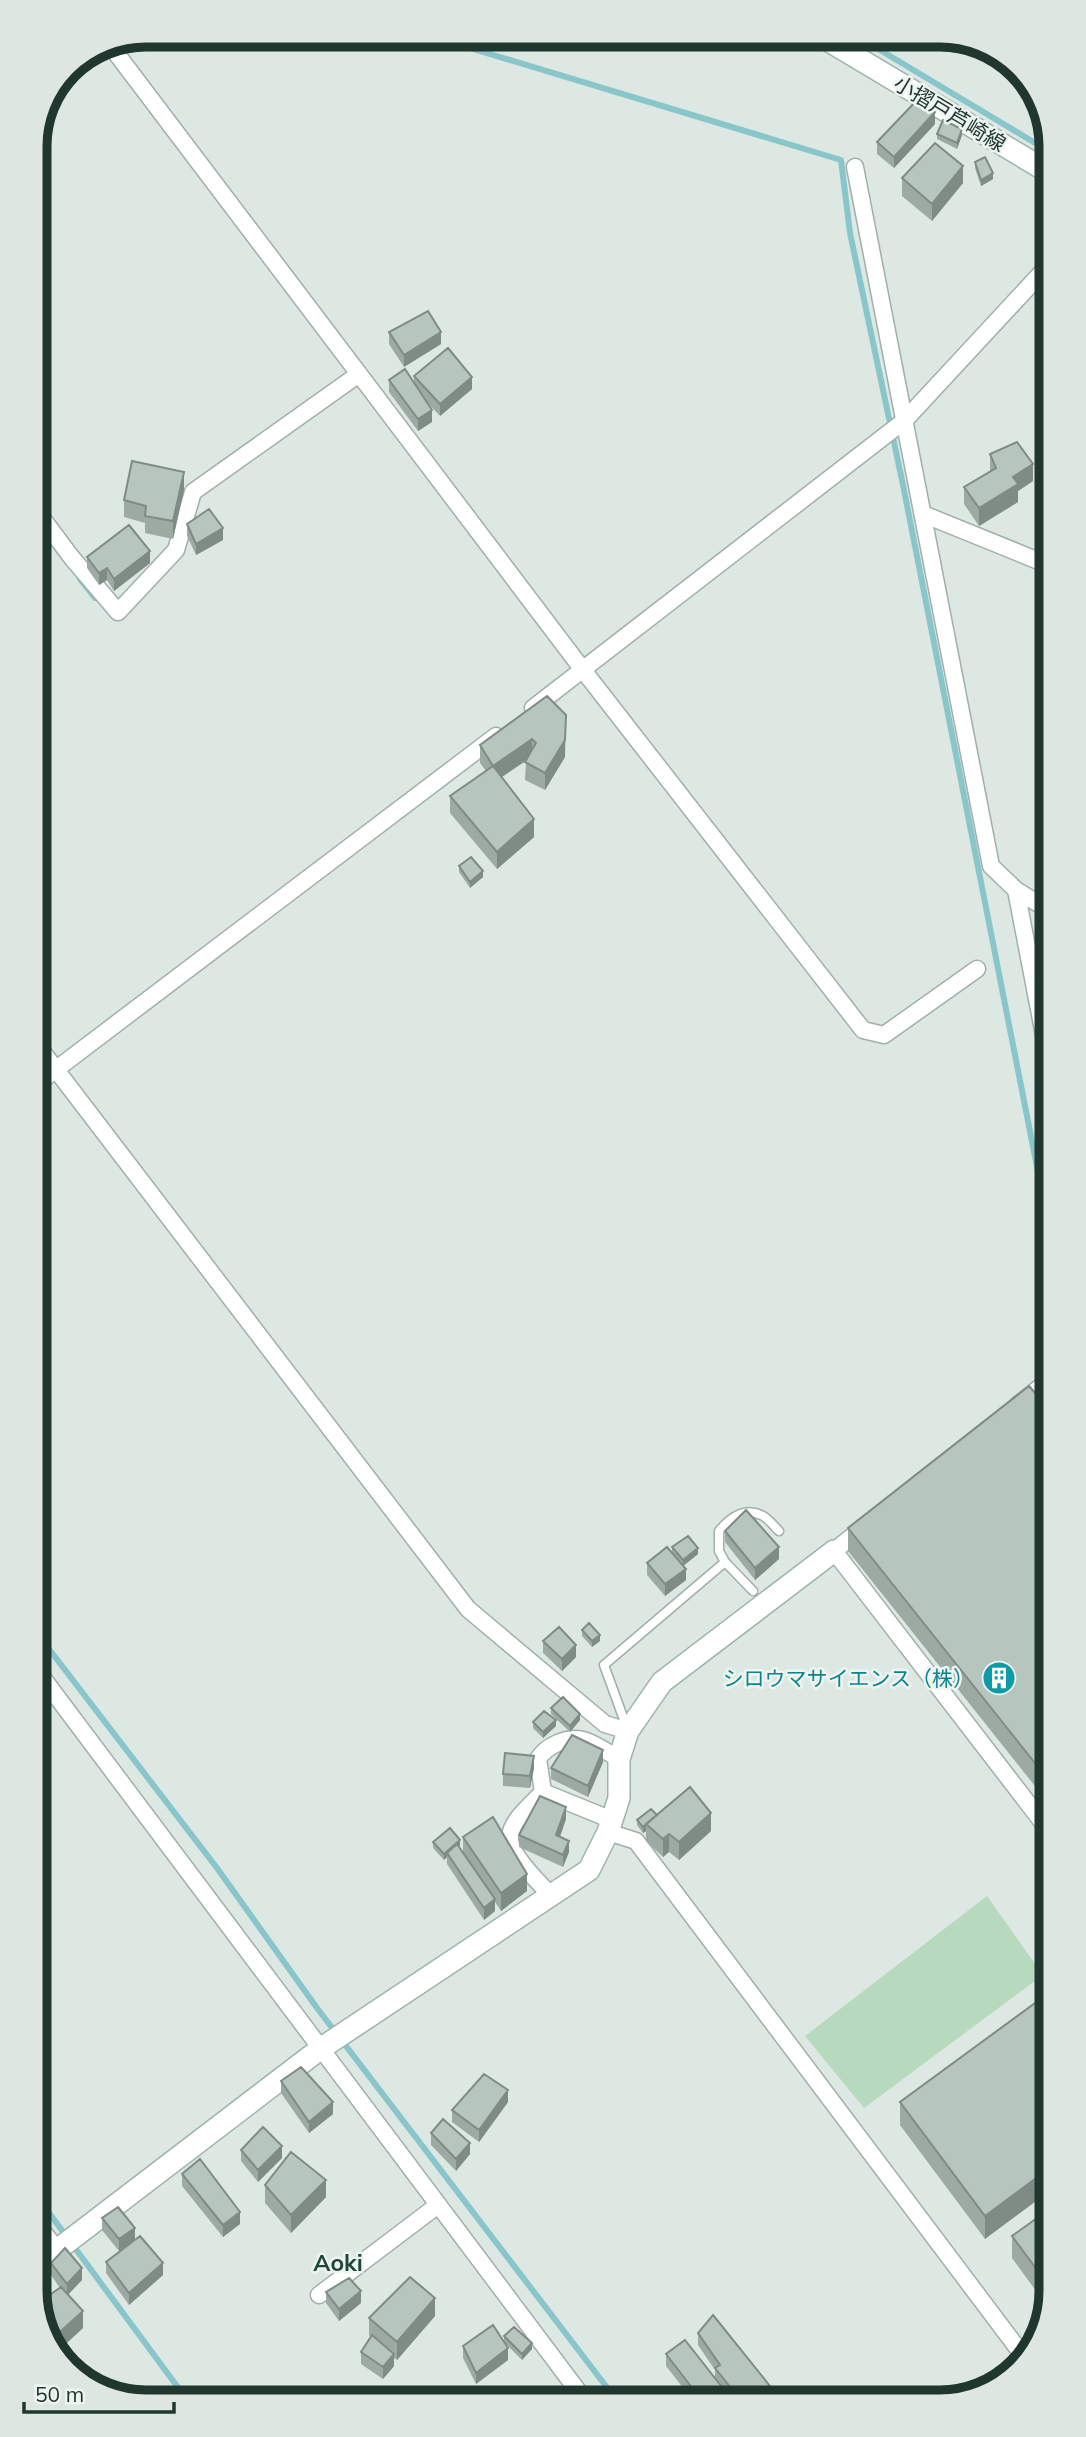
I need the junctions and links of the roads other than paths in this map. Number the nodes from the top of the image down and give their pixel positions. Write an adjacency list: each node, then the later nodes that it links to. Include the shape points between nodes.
1 (840, 47): 3 (street, 小摺戸芦崎線)
2 (116, 53): 6 (street)
3 (1039, 166)
4 (855, 167): 7 (street)
5 (1039, 275): 7 (street)
6 (359, 374): 9 (street, via 193,492 176,550 118,612); 11 (street)
7 (904, 421): 8 (street); 11 (street)
8 (923, 514): 10 (street); 12 (street, via 991,866)
9 (47, 525)
10 (1039, 561)
11 (583, 670): 14 (street, via 863,1030 884,1035); 17 (street)
12 (1016, 890): 13 (street); 15 (street)
13 (1039, 904)
14 (977, 969)
15 (1039, 1009)
16 (47, 1058): 17 (street)
17 (55, 1069): 18 (street); 27 (street, via 468,1609 605,1724)
18 (47, 1076)
19 (1039, 1388): 20 (street)
20 (1006, 1415)
21 (877, 1517): 23 (street)
22 (779, 1531): 24 (lane, via 761,1515 742,1513 730,1519 719,1531 719,1551)
23 (834, 1551): 27 (street, via 662,1682); 30 (street)
24 (725, 1562): 25 (lane); 27 (lane, via 604,1665)
25 (753, 1591)
26 (47, 1684): 33 (street)
27 (628, 1731): 28 (street)
28 (619, 1759): 29 (street, via 582,1740 560,1742 537,1759); 31 (street, via 619,1798)
29 (543, 1792): 31 (street); 32 (street, via 509,1836 513,1851)
30 (1039, 1818)
31 (610, 1826): 32 (street, via 589,1870); 39 (street, via 636,1841)
32 (551, 1896): 33 (street)
33 (320, 2049): 34 (street); 36 (street)
34 (438, 2205): 38 (street); 40 (street)
35 (47, 2237): 36 (street)
36 (57, 2250): 37 (street)
37 (47, 2259)
38 (319, 2295)
39 (1019, 2350)
40 (577, 2390)

